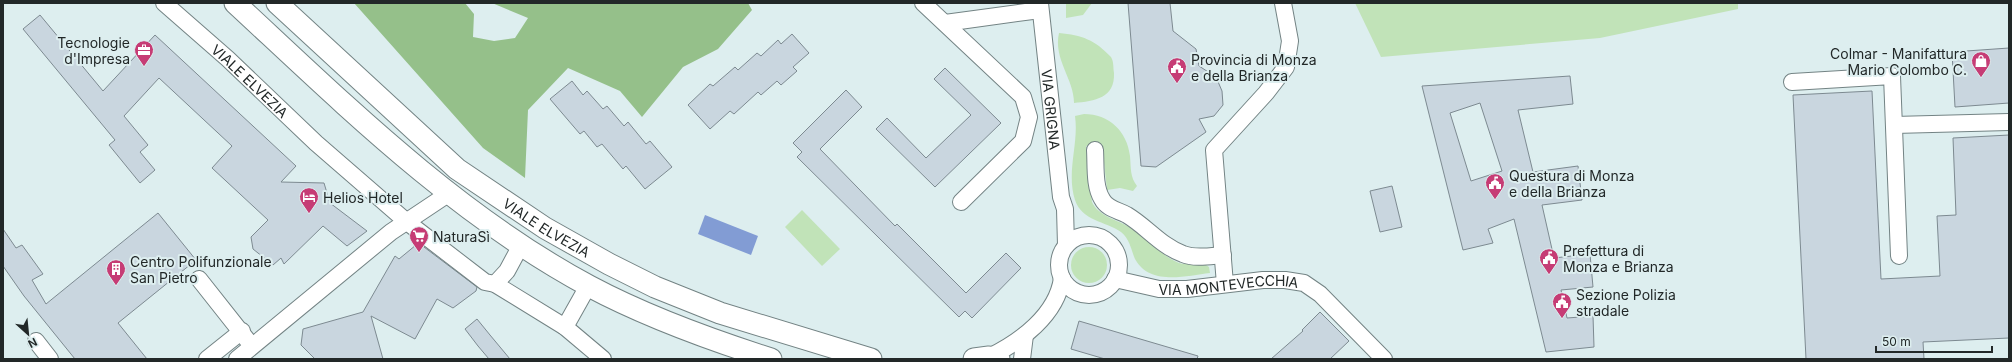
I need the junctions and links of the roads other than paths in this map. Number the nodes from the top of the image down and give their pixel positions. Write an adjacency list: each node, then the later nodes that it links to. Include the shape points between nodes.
1 (164, 3): 15 (street, VIALE ELVEZIA, via 228,59 316,143)
2 (235, 3): 12 (main road, VIALE ELVEZIA, via 324,86)
3 (277, 3): 40 (main road, VIALE ELVEZIA, via 457,169 545,228 655,287 727,315)
4 (924, 3): 7 (street)
5 (1283, 3): 19 (street, via 1290,41 1286,67 1214,150)
6 (1040, 6): 7 (street, VIA GRIGNA); 14 (street, VIA GRIGNA, via 1061,197)
7 (945, 23): 13 (street, via 1023,97 1029,117 1024,141)
8 (1792, 82): 10 (street, via 1892,76)
9 (2009, 122): 10 (street)
10 (1894, 125): 20 (street)
11 (1095, 150): 19 (street, via 1098,192 1107,206 1127,215 1164,244 1184,254 1200,257)
12 (448, 194): 15 (street); 17 (main road, VIALE ELVEZIA)
13 (961, 202)
14 (1065, 210): 16 (street, VIA GRIGNA); 18 (street, VIA GRIGNA)
15 (407, 222): 24 (street, VIALE ELVEZIA, via 485,282); 33 (street, via 390,232)
16 (1084, 235): 18 (street); 23 (street, via 1103,238 1111,244 1119,261)
17 (521, 245): 24 (street, via 507,271); 26 (main road, VIALE ELVEZIA)
18 (1066, 245): 21 (street, via 1059,261)
19 (1223, 255): 25 (street)
20 (1899, 256)
21 (1062, 278): 27 (street, via 1067,285); 28 (street)
22 (199, 279): 30 (street)
23 (1116, 279): 25 (street, VIA MONTEVECCHIA, via 1159,289 1187,289); 27 (street, via 1101,292)
24 (495, 284): 29 (street, VIALE ELVEZIA)
25 (1225, 284): 42 (street, VIA MONTEVECCHIA, via 1263,280 1304,283 1320,294)
26 (588, 286): 29 (street); 39 (main road, VIALE ELVEZIA, via 659,320)
27 (1081, 294): 28 (street)
28 (1054, 304): 31 (street)
29 (564, 327): 38 (street, VIALE ELVEZIA)
30 (242, 331): 33 (street); 36 (street)
31 (1025, 335): 34 (street); 41 (street)
32 (36, 341): 35 (street)
33 (252, 346): 37 (street)
34 (987, 358)
35 (50, 359)
36 (207, 359)
37 (237, 359)
38 (603, 359)
39 (771, 359)
40 (871, 359)
41 (1022, 359)
42 (1384, 359)

